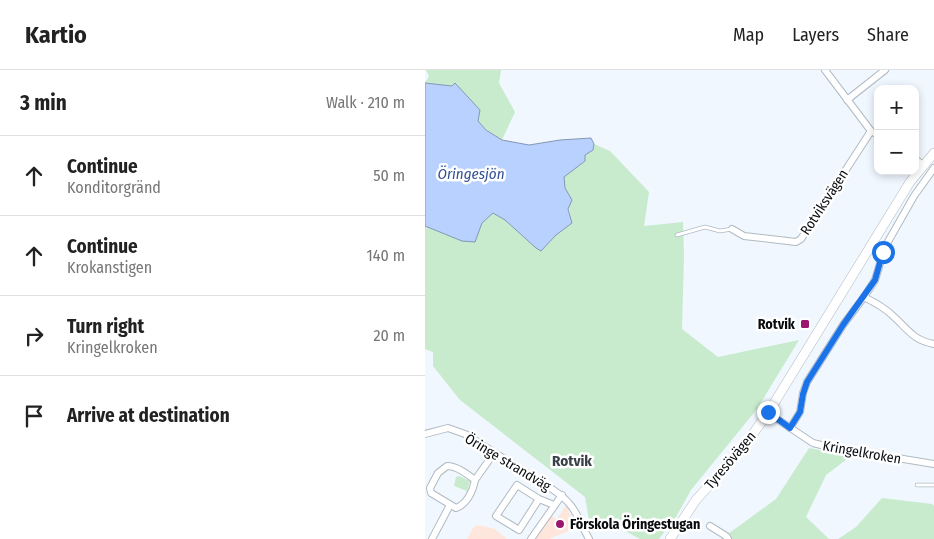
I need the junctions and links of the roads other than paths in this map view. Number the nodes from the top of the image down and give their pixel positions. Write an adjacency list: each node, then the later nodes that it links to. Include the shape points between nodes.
1 (825, 70): 3 (street)
2 (885, 70): 3 (street)
3 (847, 100): 4 (street)
4 (871, 131): 5 (street); 10 (street, Rotviksvägen, via 801,239 796,242 744,236)
5 (874, 133)
6 (934, 153): 7 (main road, Tyresövägen)
7 (919, 162)
8 (934, 168): 12 (street, via 885,247 875,280)
9 (913, 175): 14 (main road, Tyresövägen)
10 (732, 229): 11 (lane, via 719,231 705,227)
11 (677, 235)
12 (864, 297): 13 (street, via 893,316 908,332); 15 (street, via 807,382 800,412)
13 (934, 344)
14 (768, 412): 15 (street, Kringelkroken); 31 (main road, Tyresövägen, via 742,448 696,500)
15 (790, 428): 18 (street, Kringelkroken, via 825,446)
16 (425, 434): 17 (street, Öringe strandväg, via 447,428 465,434)
17 (494, 452): 19 (street); 23 (street, Öringe strandväg)
18 (934, 464)
19 (475, 480): 22 (street, via 457,468 447,466); 25 (street, via 463,505 456,508)
20 (917, 485): 21 (lane)
21 (934, 485)
22 (427, 487): 25 (street)
23 (562, 495): 26 (street, Öringe strandväg); 30 (street, Öringe strandväg, via 575,510)
24 (539, 499): 24 (street, Öringe strandväg, via 519,530 497,516 517,484); 26 (street, Öringe strandväg)
25 (450, 505): 28 (street)
26 (554, 505): 29 (street, Öringe strandväg)
27 (710, 526): 32 (street)
28 (432, 539)
29 (531, 539)
30 (589, 539)
31 (670, 539)
32 (728, 539)

